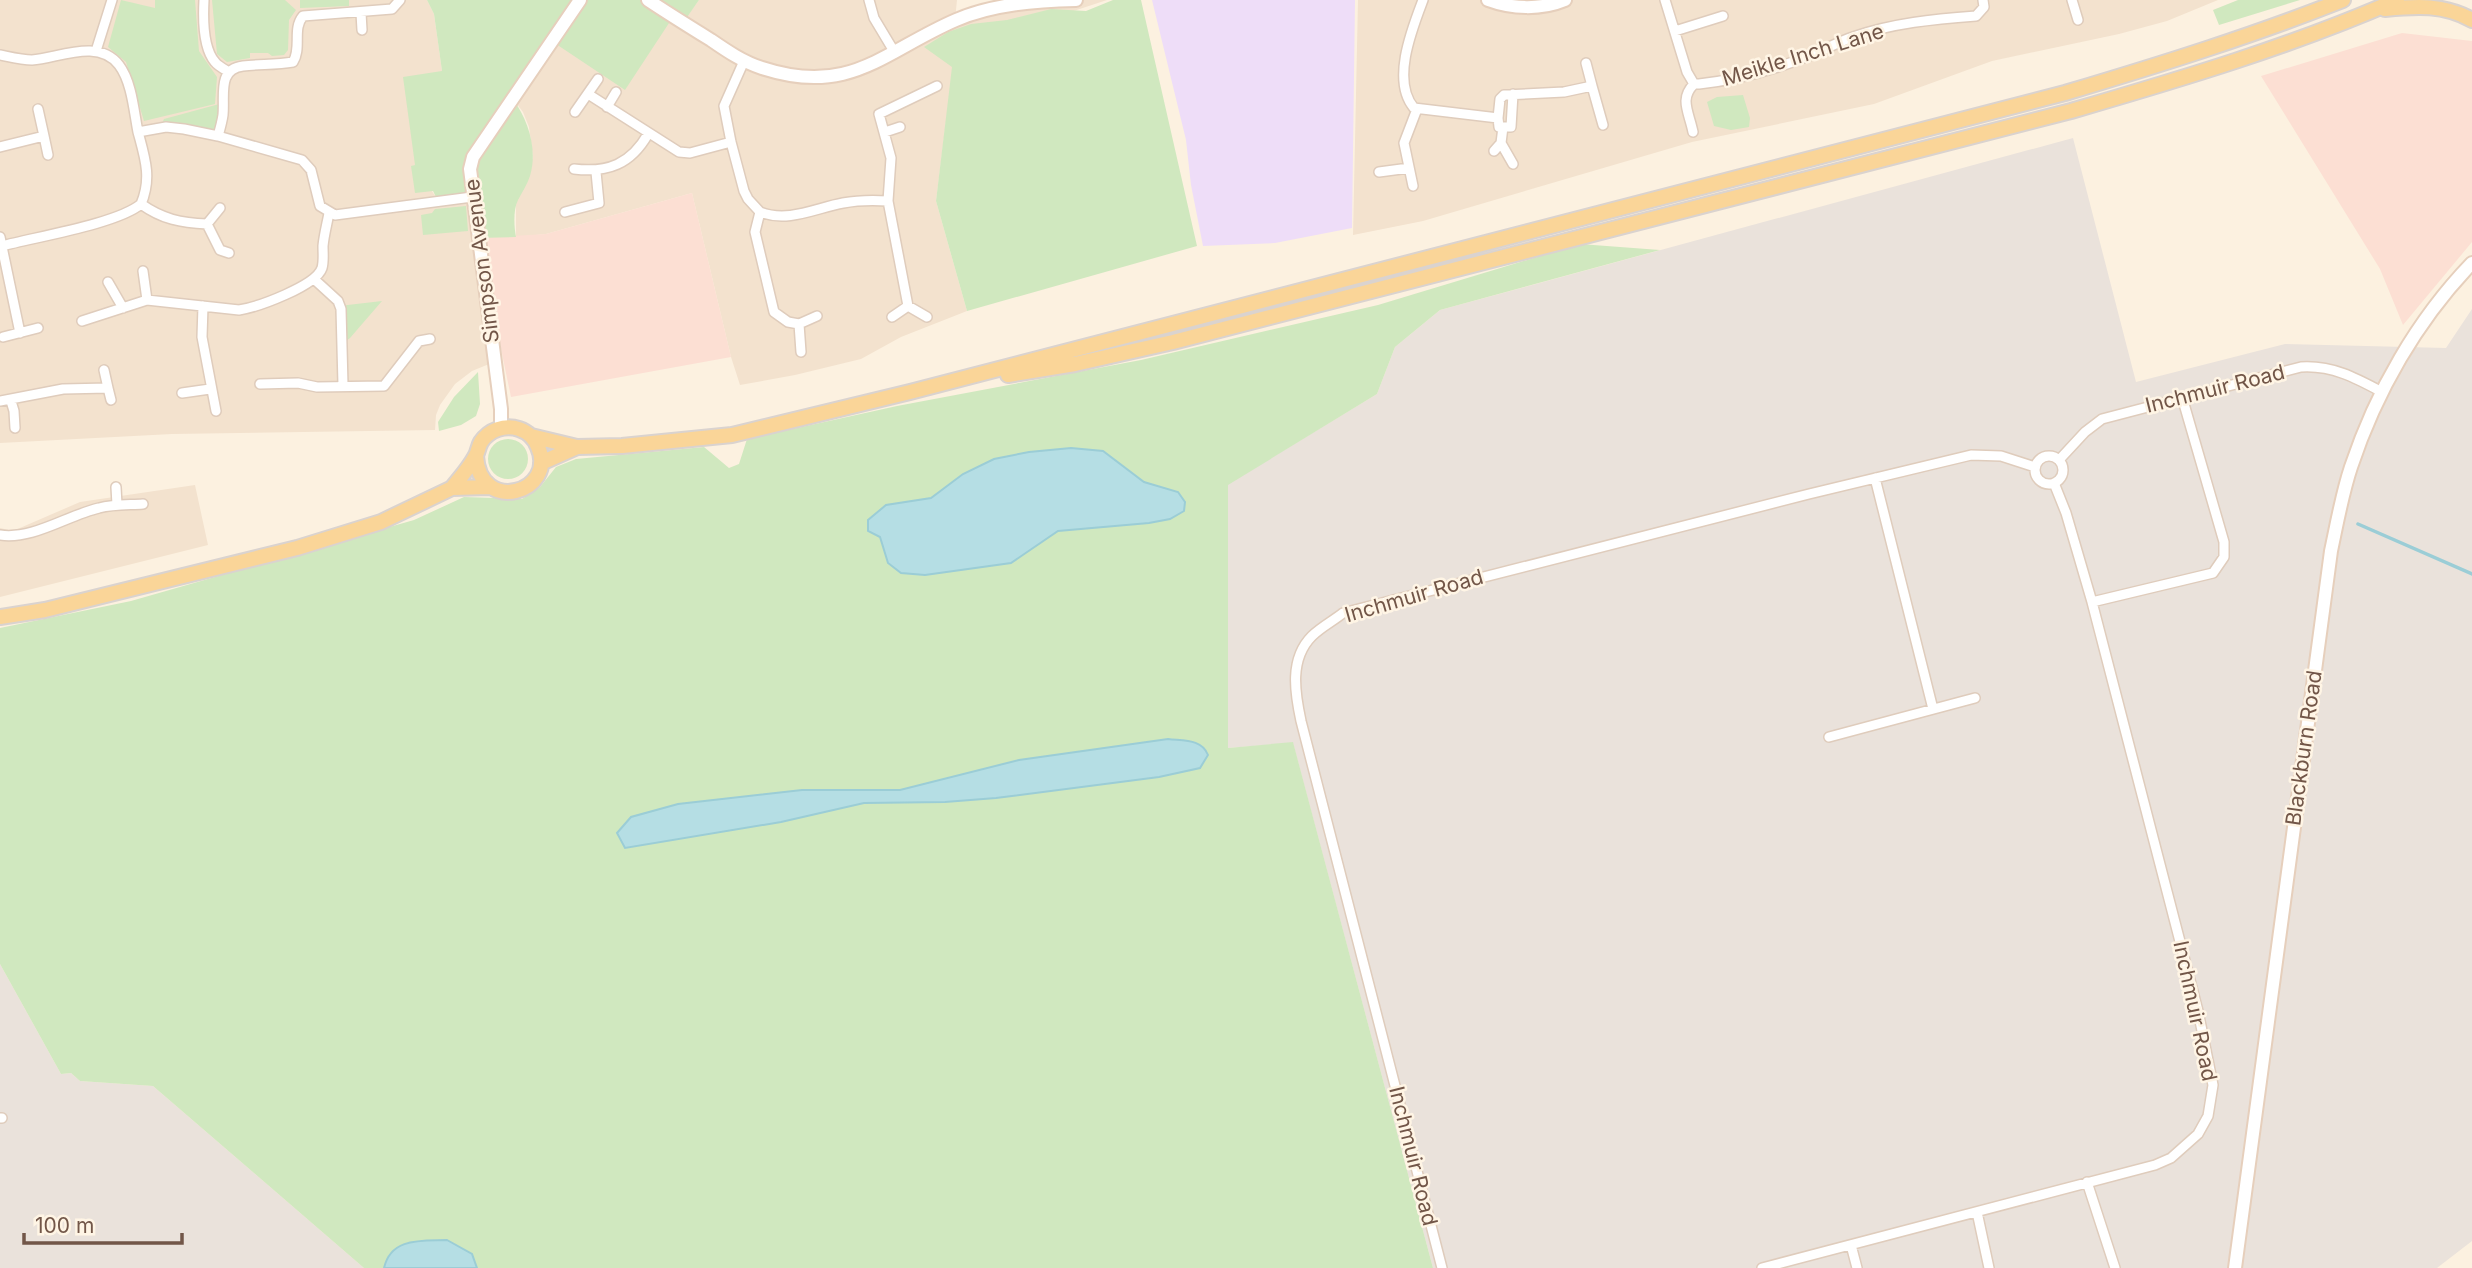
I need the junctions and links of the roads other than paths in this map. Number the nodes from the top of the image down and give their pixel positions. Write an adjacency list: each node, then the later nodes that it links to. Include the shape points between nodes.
1 (112, 0): 23 (street)
2 (204, 0): 28 (street, via 210,54)
3 (400, 0): 17 (street, via 392,9)
4 (580, 0): 61 (main road, Simpson Avenue, via 473,157)
5 (648, 0): 26 (main road)
6 (869, 0): 24 (street)
7 (1076, 0): 24 (main road, via 1028,3 970,15)
8 (1423, 0): 38 (street, via 1407,47 1404,76 1406,96)
9 (1488, 0): 10 (main road, via 1529,7)
10 (1565, 0)
11 (1665, 0): 22 (street, Meikle Inch Lane)
12 (1983, 0): 30 (street, Meikle Inch Lane, via 1984,7 1976,16 1879,30 1745,78)
13 (2072, 0): 19 (street)
14 (2343, 0): 94 (main road, via 2178,60 2065,93)
15 (2397, 0): 16 (main road)
16 (2376, 9): 20 (main road, via 2442,8); 94 (main road, via 2177,80 2031,121 1173,342)
17 (361, 13): 21 (street); 28 (street, via 303,16 298,22 293,62 242,66)
18 (1723, 16): 22 (street)
19 (2078, 20)
20 (2472, 20)
21 (362, 30)
22 (1675, 31): 30 (street, Meikle Inch Lane)
23 (96, 51): 25 (street, via 29,60); 44 (street, via 120,66)
24 (895, 53): 26 (main road, via 855,72 814,77 779,73)
25 (0, 55)
26 (744, 61): 50 (street, via 724,106)
27 (1586, 63): 32 (street)
28 (229, 72): 49 (street)
29 (598, 79): 34 (street)
30 (1694, 84): 46 (street, Meikle Inch Lane, via 1685,98)
31 (937, 86): 45 (street, via 879,114)
32 (1592, 86): 35 (street); 41 (street)
33 (616, 92): 36 (street)
34 (588, 94): 36 (street); 39 (street)
35 (1513, 94): 40 (street, via 1501,97); 42 (street, via 1512,125)
36 (607, 107): 47 (street)
37 (38, 109): 48 (street)
38 (1416, 109): 40 (street); 56 (street, via 1404,143)
39 (575, 112)
40 (1497, 118): 42 (street)
41 (1603, 125)
42 (1503, 127): 51 (street)
43 (900, 128): 45 (street)
44 (138, 132): 49 (street, via 166,127); 63 (street, via 148,176)
45 (885, 132): 62 (street, via 891,158)
46 (1693, 132)
47 (648, 134): 50 (street, via 679,152); 58 (street, via 629,158)
48 (44, 136): 52 (street); 54 (street)
49 (218, 136): 67 (street, via 302,160 311,170 317,200)
50 (731, 142): 66 (street, via 744,191)
51 (1501, 143): 53 (street); 55 (street)
52 (0, 147)
53 (1494, 151)
54 (48, 155)
55 (1513, 164)
56 (1409, 168): 59 (street); 60 (street)
57 (574, 169): 58 (street)
58 (596, 172): 65 (street, via 598,203)
59 (1378, 172)
60 (1413, 186)
61 (472, 197): 67 (street); 103 (main road, Simpson Avenue)
62 (888, 201): 66 (street, via 844,203 787,216); 77 (street)
63 (141, 204): 68 (street, via 158,216); 69 (street, via 93,223)
64 (220, 208): 68 (street)
65 (565, 212)
66 (760, 212): 83 (street, via 755,232 774,312)
67 (329, 213): 73 (street, via 323,266)
68 (207, 224): 70 (street, via 220,250)
69 (1, 242): 85 (street)
70 (229, 253)
71 (2472, 264): 95 (main road, Blackburn Road, via 2424,321)
72 (143, 271): 75 (street)
73 (315, 280): 76 (street, via 251,308); 91 (street, via 341,309)
74 (108, 282): 78 (street)
75 (147, 300): 76 (street); 78 (street)
76 (203, 306): 93 (street, via 202,337)
77 (908, 306): 80 (street); 81 (street)
78 (123, 308): 82 (street)
79 (817, 316): 83 (street)
80 (892, 317)
81 (927, 317)
82 (82, 321)
83 (799, 324): 88 (street)
84 (38, 328): 85 (street)
85 (20, 333): 86 (street)
86 (3, 337)
87 (430, 339): 91 (street, via 419,341 384,386)
88 (801, 352)
89 (104, 370): 92 (street)
90 (260, 384): 91 (street)
91 (343, 385)
92 (108, 388): 98 (street); 100 (street, via 63,389)
93 (210, 389): 96 (street); 101 (street)
94 (910, 392): 105 (main road, via 732,435)
95 (2382, 392): 97 (street, Inchmuir Road, via 2328,367 2314,366); 131 (main road, Blackburn Road, via 2351,466 2331,551)
96 (182, 393)
97 (2182, 397): 107 (street, Inchmuir Road, via 2102,419); 118 (street, via 2224,542 2224,558 2213,573)
98 (111, 400)
99 (0, 401): 100 (street)
100 (11, 401): 102 (street)
101 (216, 411)
102 (15, 428)
103 (501, 428): 104 (main road, via 512,427); 106 (main road, via 480,444)
104 (531, 436): 105 (main road); 108 (main road)
105 (577, 447): 108 (main road)
106 (476, 456): 113 (main road, via 481,478); 114 (main road)
107 (2059, 460): 109 (street, via 2043,457); 111 (street, via 2063,473)
108 (541, 463): 113 (main road, via 532,483 522,490 500,492)
109 (2035, 467): 110 (street, Inchmuir Road, via 2001,456 1971,455); 111 (street, Inchmuir Road, via 2042,482)
110 (1875, 478): 121 (street); 126 (street, Inchmuir Road, via 1343,614 1310,638 1299,657 1294,686 1301,720)
111 (2054, 483): 118 (street, Inchmuir Road)
112 (116, 486): 116 (street)
113 (489, 486): 114 (main road)
114 (452, 488): 119 (main road, via 381,522 297,548)
115 (143, 504): 116 (street)
116 (117, 505): 117 (street, via 27,533)
117 (0, 535)
118 (2092, 602): 123 (street, Inchmuir Road, via 2213,1085 2208,1116 2198,1134 2171,1158)
119 (0, 617)
120 (1975, 698): 121 (street)
121 (1933, 709): 122 (street)
122 (1829, 737)
123 (2087, 1182): 124 (street, Inchmuir Road); 130 (street)
124 (1977, 1212): 125 (street, Inchmuir Road); 129 (street)
125 (1851, 1245): 127 (street, Inchmuir Road); 128 (street)
126 (1442, 1268)
127 (1762, 1268)
128 (1857, 1268)
129 (1989, 1268)
130 (2115, 1268)
131 (2235, 1268)

